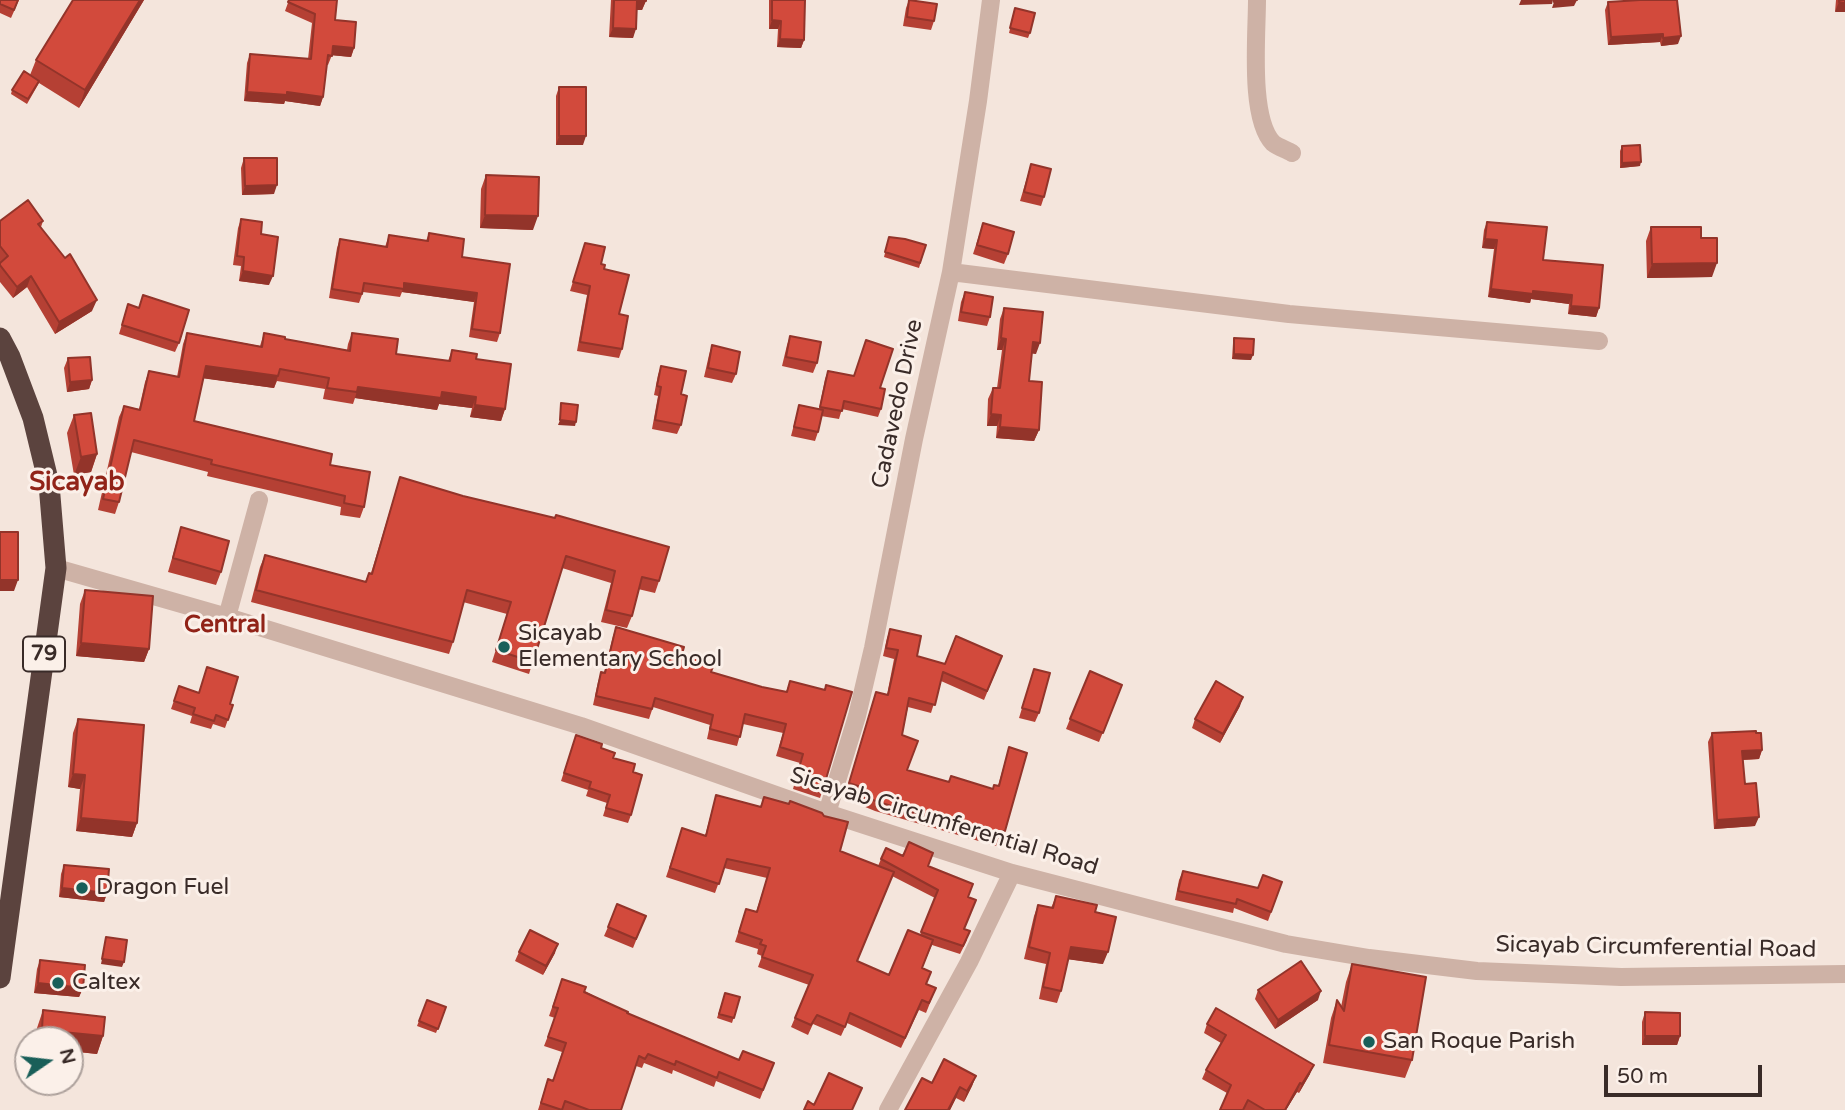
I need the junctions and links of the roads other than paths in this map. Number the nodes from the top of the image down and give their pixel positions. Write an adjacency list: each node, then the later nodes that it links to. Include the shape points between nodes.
1 (991, 0): 4 (street, Cadavedo Drive)
2 (1257, 0): 3 (street, via 1261,121 1273,143)
3 (1292, 153)
4 (951, 272): 6 (street, via 1302,316); 10 (street, Cadavedo Drive, via 873,648)
5 (0, 338): 8 (highway, 79, via 33,418 50,484)
6 (1599, 341)
7 (259, 500): 9 (street)
8 (56, 568): 9 (street, Sicayab Circumferential Road); 13 (highway, 79)
9 (227, 617): 10 (street, Sicayab Circumferential Road, via 580,726)
10 (827, 813): 11 (street, Sicayab Circumferential Road)
11 (1012, 873): 12 (street, Sicayab Circumferential Road, via 1286,944 1369,958 1477,971 1620,977); 14 (street, via 953,994)
12 (1845, 974)
13 (0, 978)
14 (888, 1110)

